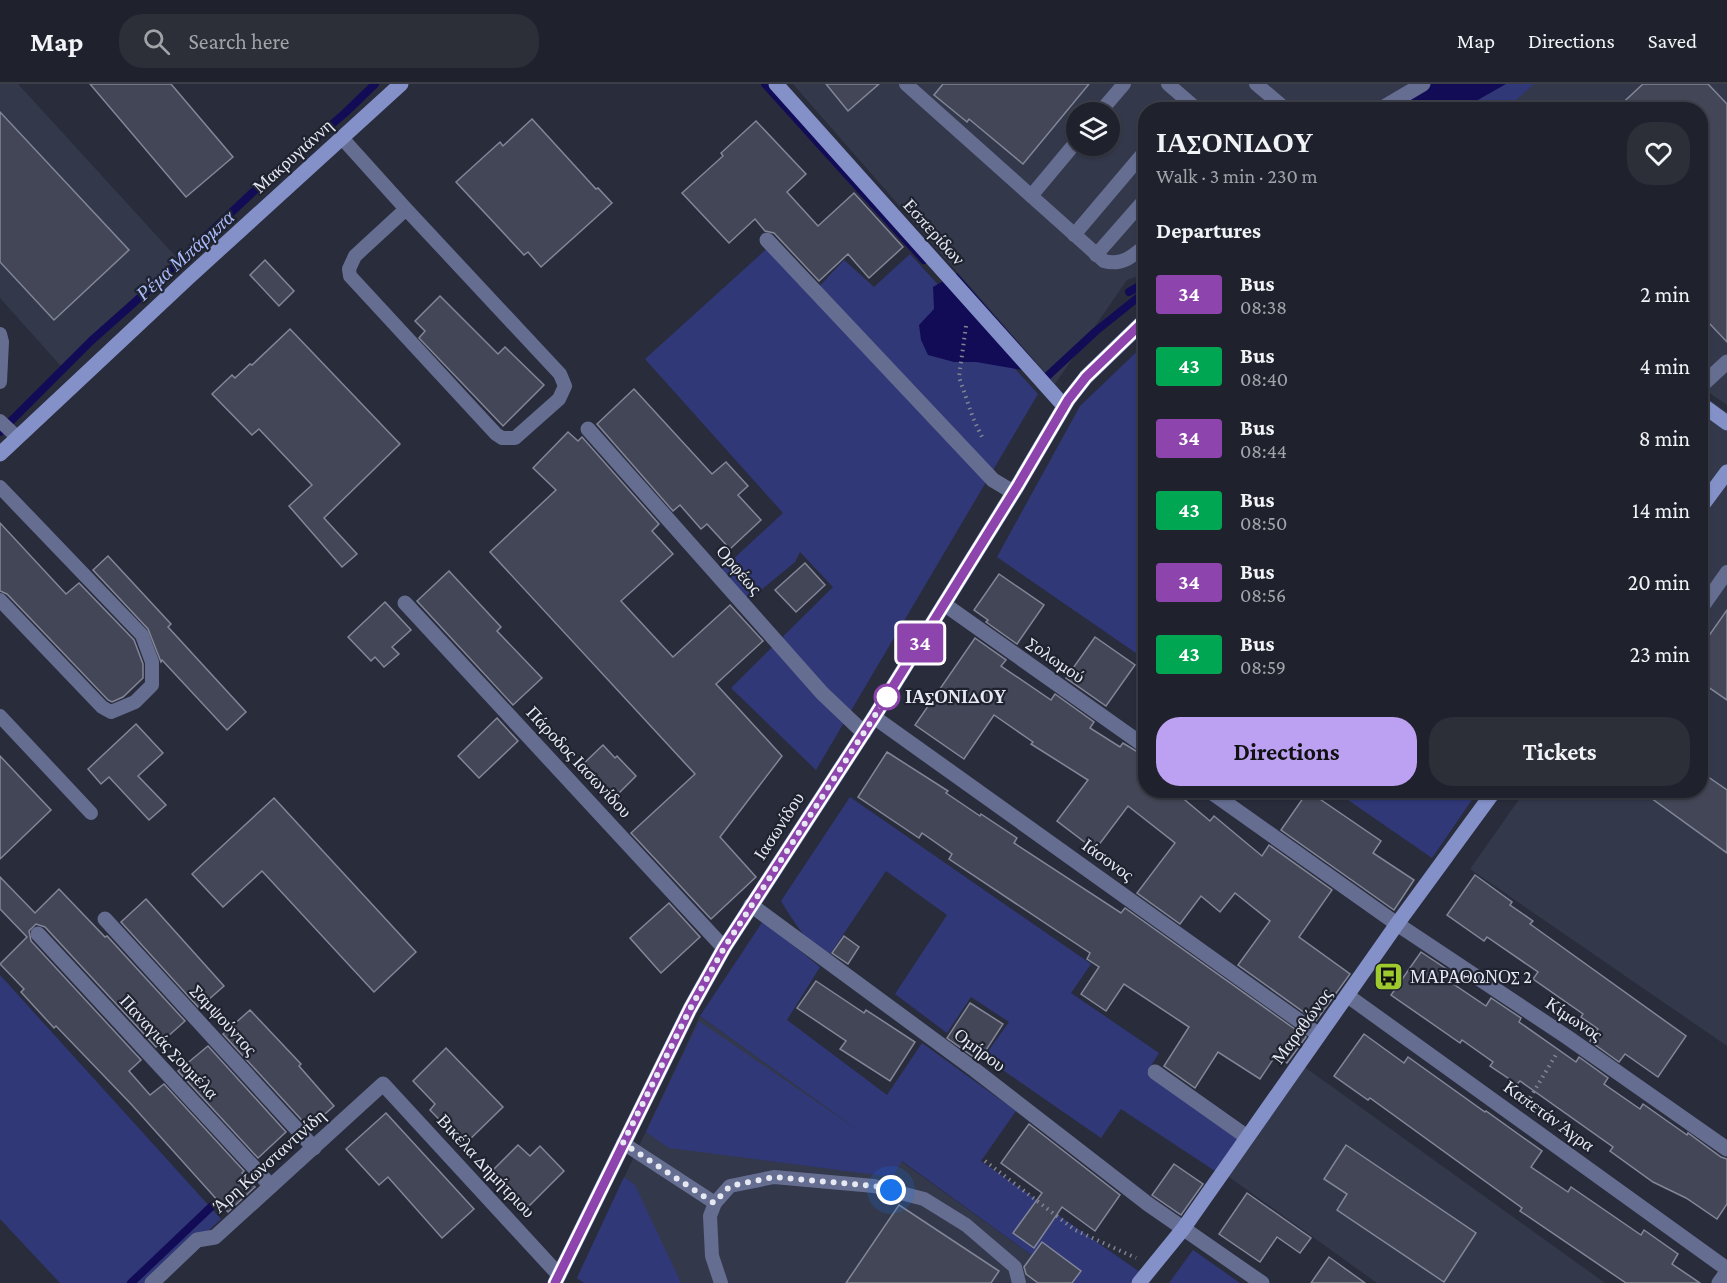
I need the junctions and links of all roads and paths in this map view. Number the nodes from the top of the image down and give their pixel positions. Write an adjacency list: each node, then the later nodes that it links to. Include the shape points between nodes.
1 (401, 84): 12 (street, Μακρυγιάννη)
2 (776, 84): 22 (street, Εσπερίδων)
3 (906, 84): 15 (lane)
4 (1124, 84): 8 (lane)
5 (1168, 84): 9 (lane)
6 (1256, 84): 10 (lane)
7 (1423, 84): 11 (street)
8 (1109, 102)
9 (1184, 102)
10 (1277, 102)
11 (1393, 102)
12 (342, 138): 17 (lane); 33 (street, Μακρυγιάννη)
13 (1066, 154): 15 (lane)
14 (1138, 159): 18 (lane)
15 (1031, 196): 18 (lane)
16 (1138, 207): 21 (lane)
17 (406, 209): 17 (lane, via 564,380 559,399 515,438 496,434 350,276 355,256)
18 (1074, 235): 21 (lane)
19 (767, 240): 38 (street, via 993,480)
20 (1138, 251): 21 (lane, via 1118,262 1104,261)
21 (1096, 255)
22 (969, 300): 28 (street, Εσπερίδων); 34 (path, via 959,377)
23 (1138, 327): 28 (street, Ιασωνίδου, via 1086,377)
24 (0, 334): 27 (lane)
25 (1727, 362): 26 (street)
26 (1708, 380)
27 (0, 382)
28 (1064, 406): 38 (street, Ιασωνίδου)
29 (1708, 409): 31 (street)
30 (0, 421): 33 (lane)
31 (1727, 423)
32 (588, 429): 47 (street, Ορφέως, via 822,693)
33 (17, 437): 35 (street, Μακρυγιάννη)
34 (987, 446)
35 (0, 454)
36 (1727, 472): 39 (street)
37 (0, 487): 42 (lane, via 142,635 152,662 153,685 135,702 111,712 102,708)
38 (1013, 492): 44 (street, Ιασωνίδου)
39 (1708, 498)
40 (1727, 573): 41 (lane)
41 (1708, 599)
42 (0, 600)
43 (405, 603): 56 (street, Πάροδος Ιασωνίδου)
44 (944, 604): 46 (street, Ιασωνίδου); 48 (street, Σολωμού)
45 (0, 716): 51 (lane)
46 (874, 717): 47 (street, Ιασωνίδου); 58 (street, Ιάσονος)
47 (864, 733): 52 (street, Ιασωνίδου)
48 (1138, 741)
49 (1219, 798): 54 (street)
50 (1489, 798): 54 (street, Μαραθώνος)
51 (91, 813)
52 (751, 905): 56 (street, Ιασωνίδου); 70 (street, Ομήρου)
53 (105, 919): 65 (street, Σαμψούντος)
54 (1397, 924): 57 (street, Μαραθώνος); 59 (street, Κίμωνος)
55 (38, 934): 68 (street, Παναγιάς Σουμέλα)
56 (724, 948): 64 (street, Ιασωνίδου)
57 (1348, 996): 58 (street, Μαραθώνος); 62 (street, Καπετάν Άγρα)
58 (1319, 1035): 63 (street, Μαραθώνος)
59 (1567, 1037): 62 (path); 66 (street, Κίμωνος)
60 (1155, 1072): 63 (street)
61 (384, 1084): 65 (street, Άρη Κωνσταντινίδη); 73 (street, Βικέλα Δημήτριου)
62 (1518, 1118): 72 (street, Καπετάν Άγρα)
63 (1247, 1137): 70 (street, Μαραθώνος)
64 (623, 1143): 69 (lane); 73 (street, Ιασωνίδου)
65 (314, 1148): 68 (street, Άρη Κωνσταντινίδη)
66 (1727, 1149)
67 (985, 1161): 71 (path, via 1075,1230)
68 (271, 1186): 74 (street, Άρη Κωνσταντινίδη, via 215,1237 197,1240)
69 (714, 1203): 75 (lane, via 710,1216 712,1256); 76 (lane, via 730,1186 774,1177 874,1186 924,1199 966,1225 1015,1267)
70 (1183, 1229): 71 (street, Μαραθώνος); 78 (street, Ομήρου)
71 (1152, 1268): 77 (street, Μαραθώνος)
72 (1727, 1270): 79 (street)
73 (557, 1279)
74 (152, 1283)
75 (721, 1283)
76 (1019, 1283)
77 (1139, 1283)
78 (1262, 1283)
79 (1719, 1283)

